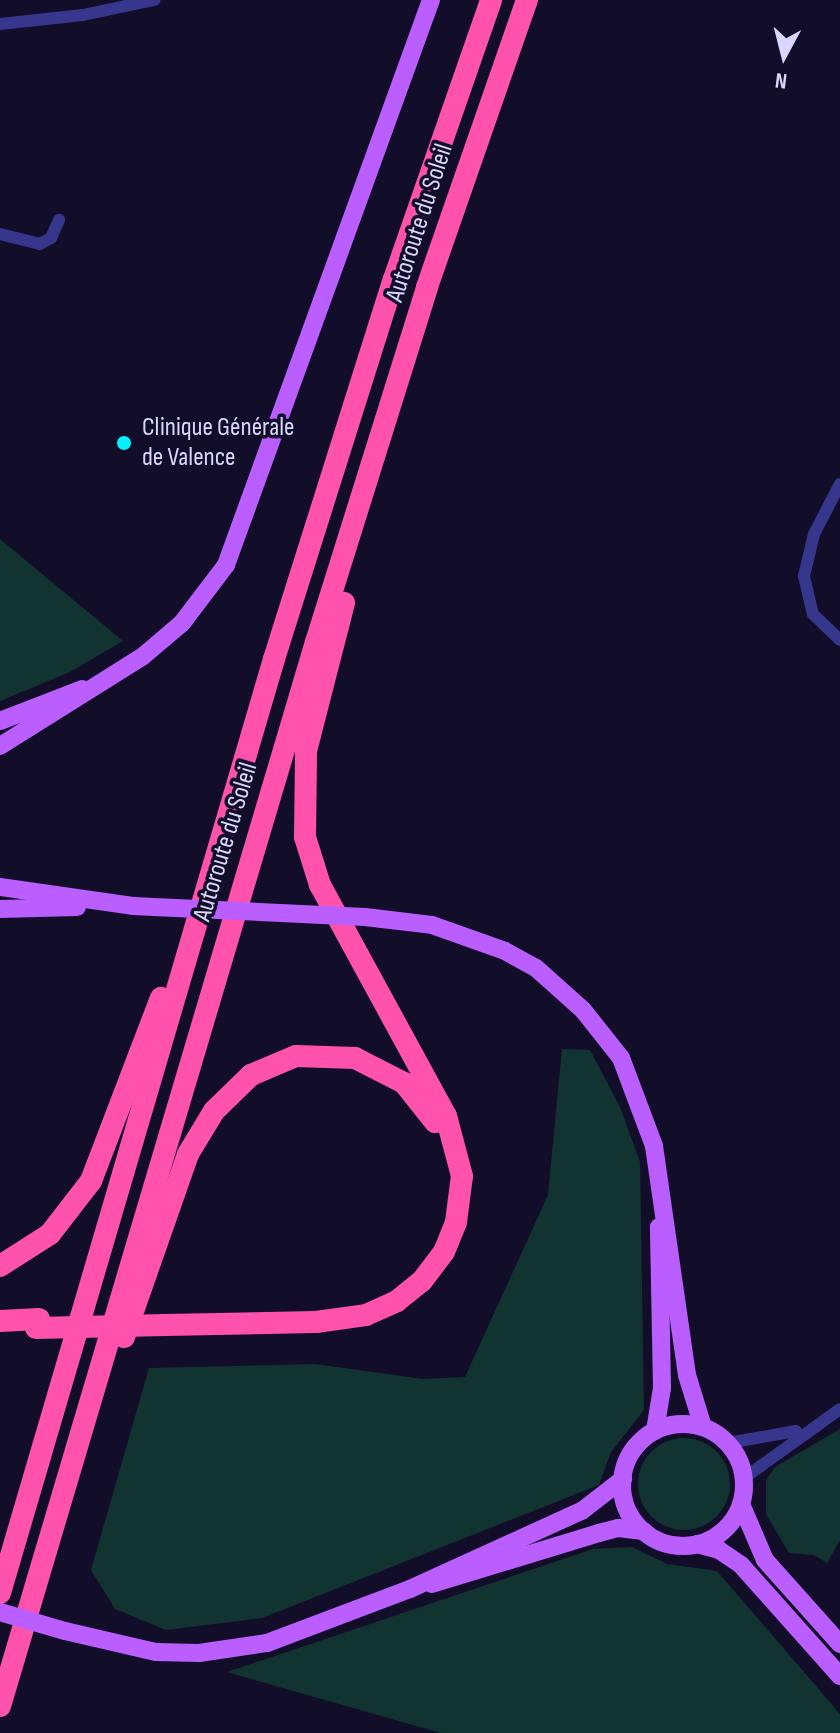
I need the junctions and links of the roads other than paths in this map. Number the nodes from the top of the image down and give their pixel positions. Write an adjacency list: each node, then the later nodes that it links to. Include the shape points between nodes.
1 (431, 0): 11 (main road, via 226,565 182,623)
2 (491, 0): 14 (highway, Autoroute du Soleil, via 394,279)
3 (527, 0): 8 (highway, Autoroute du Soleil)
4 (147, 1): 5 (street)
5 (0, 24)
6 (59, 220): 7 (street, via 51,238 40,244)
7 (0, 234)
8 (384, 424): 21 (highway, via 358,554 316,697 302,808 320,885 454,1138 462,1176 456,1222 444,1252 422,1281 397,1301 366,1315 316,1322); 31 (highway, Autoroute du Soleil)
9 (840, 484): 10 (street, via 814,534 804,576 813,614)
10 (840, 640)
11 (104, 683): 12 (main road, via 53,697); 13 (main road)
12 (0, 721)
13 (0, 746)
14 (210, 870): 19 (highway, via 91,1181 50,1234); 36 (highway, Autoroute du Soleil)
15 (0, 887): 16 (main road)
16 (133, 906): 17 (main road); 18 (main road, bridge, via 365,917 470,935 536,968 583,1010 621,1058 654,1146)
17 (0, 909)
18 (661, 1197): 25 (main road, via 687,1375); 27 (main road, via 662,1388)
19 (0, 1266)
20 (0, 1321): 22 (highway)
21 (166, 1321): 22 (highway, bridge); 31 (highway, via 328,1311 374,1302 409,1280 439,1239 451,1200 447,1149 423,1103 390,1073 341,1055 283,1060 231,1092 188,1154)
22 (38, 1324): 23 (highway)
23 (0, 1330)
24 (840, 1409): 26 (street)
25 (703, 1427): 27 (main road, via 670,1425); 28 (main road)
26 (807, 1428): 28 (street, via 766,1440); 29 (street)
27 (655, 1431): 30 (main road, via 633,1451)
28 (728, 1443): 29 (main road)
29 (744, 1478): 32 (main road)
30 (623, 1479): 33 (main road, via 625,1502); 35 (main road, via 583,1510)
31 (65, 1491): 40 (highway, Autoroute du Soleil)
32 (741, 1504): 34 (main road, via 719,1534); 38 (main road, via 765,1560)
33 (644, 1531): 34 (main road, via 669,1544); 35 (main road, via 618,1528 520,1561)
34 (697, 1544): 39 (main road, via 741,1565)
35 (410, 1589): 37 (main road, bridge, via 267,1643 222,1650 156,1652)
36 (0, 1593)
37 (0, 1612)
38 (840, 1644)
39 (840, 1676)
40 (0, 1706)

